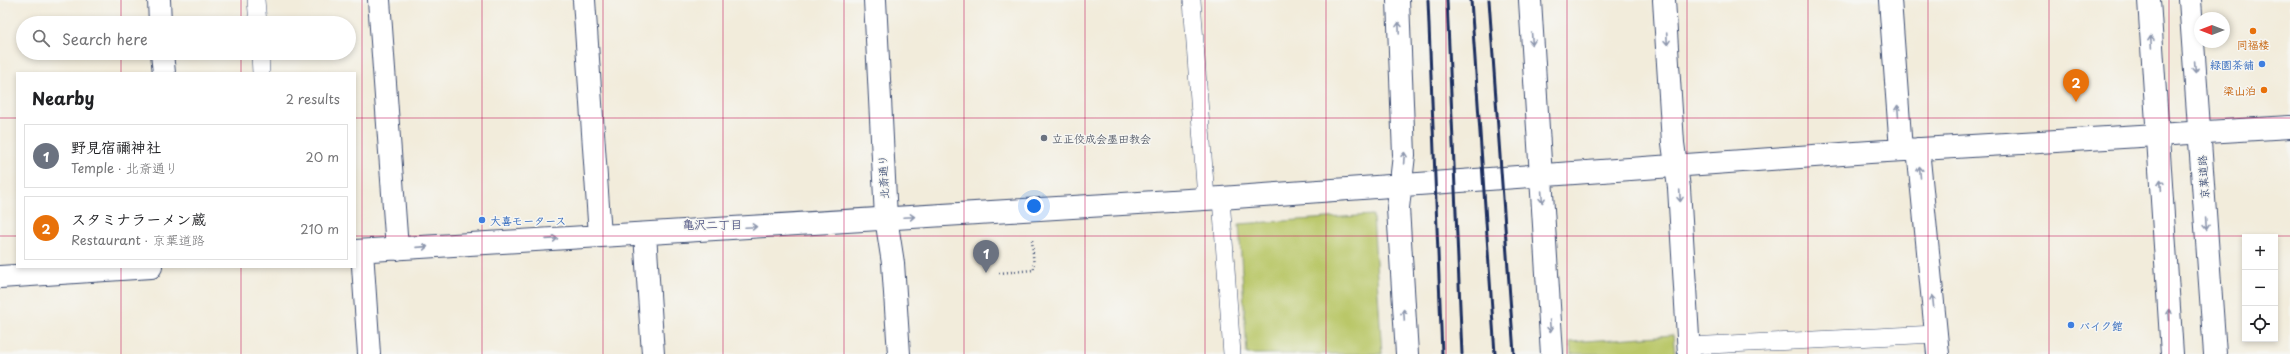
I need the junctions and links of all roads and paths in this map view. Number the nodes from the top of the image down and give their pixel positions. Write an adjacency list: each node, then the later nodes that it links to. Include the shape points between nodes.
1 (159, 0): 13 (main road)
2 (256, 0): 14 (lane)
3 (379, 0): 31 (main road)
4 (584, 0): 30 (main road)
5 (875, 0): 27 (main road, 北斎通り)
6 (1192, 0): 26 (lane)
7 (1398, 0): 25 (main road, one-way to 7, via 1404,155)
8 (1530, 0): 24 (main road, one-way to 24)
9 (1664, 0): 23 (main road, one-way to 23)
10 (1890, 0): 22 (main road, one-way to 10)
11 (2149, 0): 21 (main road, one-way to 11)
12 (2190, 0): 20 (main road, 京葉道路, one-way to 20)
13 (160, 16)
14 (257, 16)
15 (163, 60): 17 (main road)
16 (261, 60): 18 (lane)
17 (164, 72)
18 (262, 72)
19 (2290, 127): 20 (main road)
20 (2200, 132): 21 (main road); 45 (main road, 京葉道路, one-way to 45)
21 (2157, 135): 22 (main road); 44 (main road, one-way to 21)
22 (1909, 150): 23 (main road); 36 (main road, one-way to 22)
23 (1676, 166): 24 (main road); 37 (main road, one-way to 37)
24 (1540, 175): 25 (main road); 43 (main road, one-way to 43)
25 (1401, 186): 26 (main road); 42 (main road, one-way to 25, via 1398,208)
26 (1213, 199): 27 (main road, one-way to 26); 41 (lane)
27 (886, 218): 28 (main road, one-way to 27); 40 (main road, 北斎通り, via 893,263)
28 (645, 234): 30 (main road); 39 (main road)
29 (1032, 235): 34 (path, via 1034,270)
30 (600, 236): 31 (main road, one-way to 30)
31 (397, 249): 32 (main road)
32 (358, 251): 38 (main road)
33 (134, 268): 35 (main road)
34 (999, 273)
35 (0, 276)
36 (1937, 344): 37 (lane)
37 (1688, 350)
38 (370, 354)
39 (653, 354)
40 (899, 354)
41 (1232, 354)
42 (1407, 354)
43 (1552, 354)
44 (2172, 354)
45 (2215, 354)

